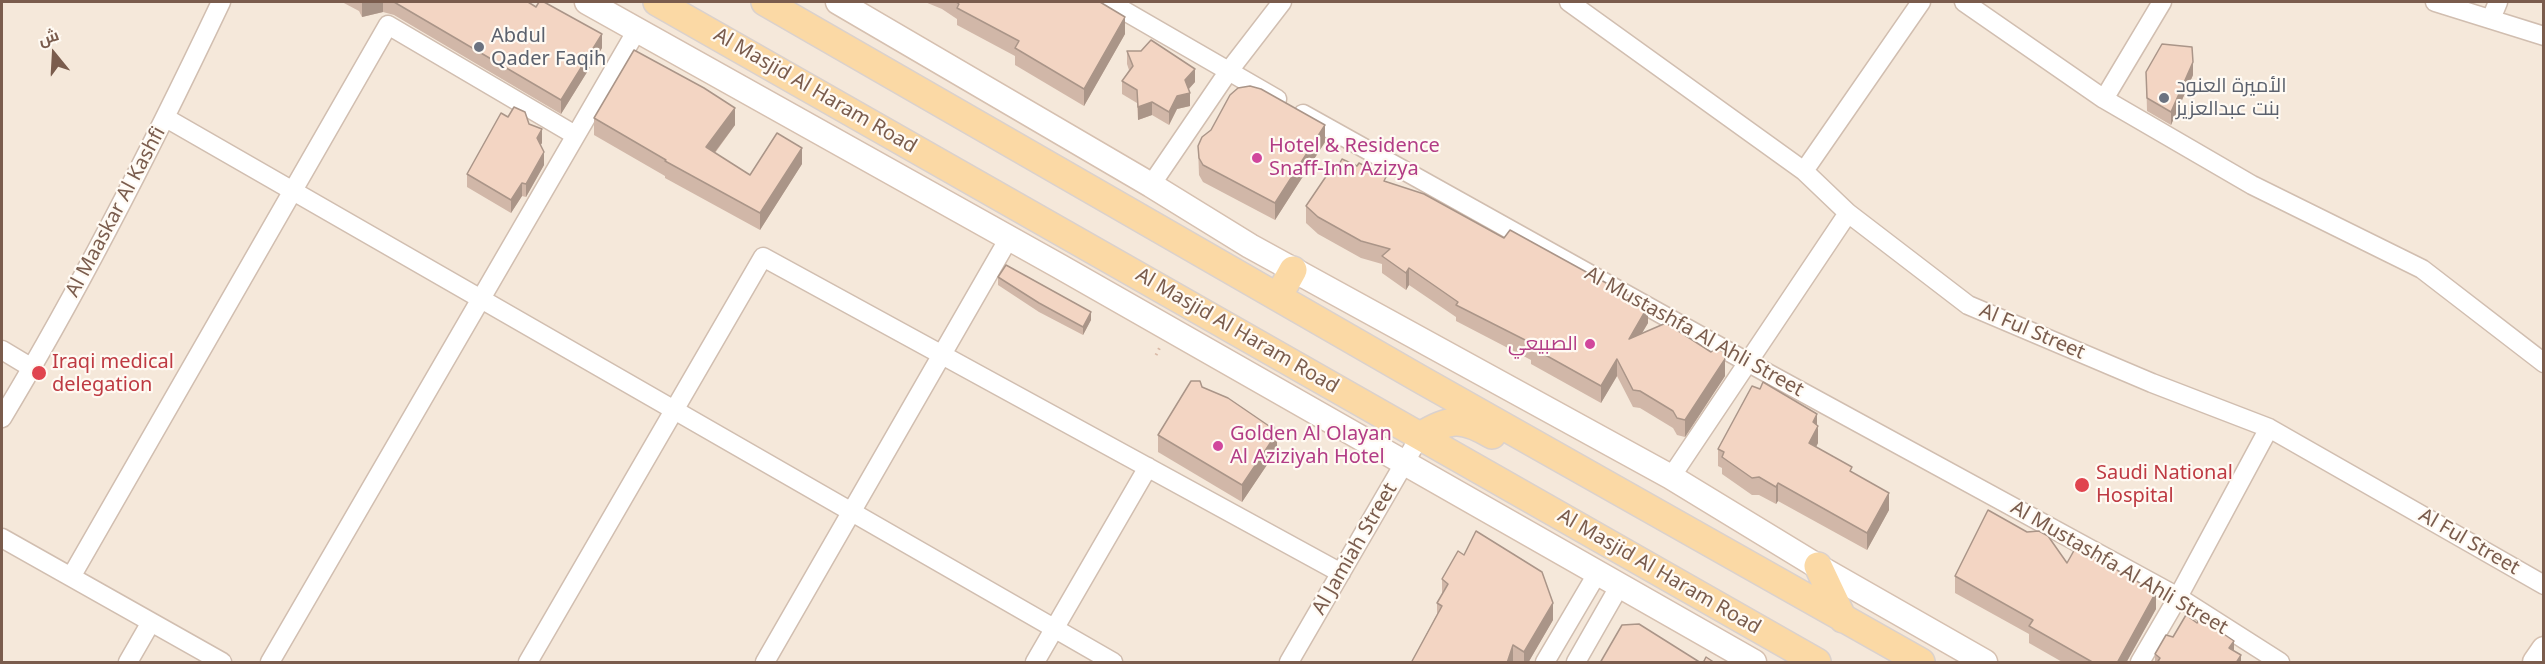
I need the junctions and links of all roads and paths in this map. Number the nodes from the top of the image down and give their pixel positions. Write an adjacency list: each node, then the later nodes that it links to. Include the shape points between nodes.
1 (222, 2): 19 (street, Al Maaskar Al Kashfi)
2 (587, 2): 15 (street)
3 (657, 2): 26 (main road, Al Masjid Al Haram Road)
4 (765, 2): 29 (main road)
5 (838, 2): 22 (street)
6 (1109, 2): 17 (street, Al Mustashfa Al Ahli Street)
7 (1282, 2): 17 (street)
8 (1569, 2): 21 (street, Al Ful Street)
9 (1964, 2): 18 (street)
10 (2162, 2): 18 (street)
11 (2435, 2): 14 (street)
12 (2498, 2): 14 (street)
13 (1912, 5): 21 (street)
14 (2491, 19): 16 (street)
15 (637, 30): 20 (street); 25 (street)
16 (2544, 36)
17 (1228, 72): 22 (street); 33 (street, Al Mustashfa Al Ahli Street)
18 (2104, 99): 34 (street, via 2252,185 2422,269)
19 (166, 118): 23 (street); 35 (street, Al Maaskar Al Kashfi)
20 (575, 135): 23 (street, via 388,25); 30 (street)
21 (1804, 171): 24 (street, Al Ful Street)
22 (1151, 184): 28 (street)
23 (292, 190): 30 (street); 49 (street)
24 (1848, 213): 33 (street); 38 (street, Al Ful Street, via 1968,304)
25 (1009, 238): 27 (street); 32 (street)
26 (1075, 239): 27 (street); 39 (main road, Al Masjid Al Haram Road)
27 (1059, 266): 40 (street)
28 (1293, 270): 29 (main road); 42 (street)
29 (1278, 297): 44 (main road)
30 (480, 299): 36 (street); 59 (street)
31 (2, 350): 35 (street)
32 (942, 355): 36 (street, via 763,257); 41 (street); 43 (street)
33 (1749, 363): 42 (street); 52 (street, Al Mustashfa Al Ahli Street)
34 (2544, 363)
35 (32, 368): 37 (street, Al Maaskar Al Kashfi)
36 (674, 411): 43 (street); 60 (street)
37 (2, 418)
38 (2269, 428): 51 (street, Al Ful Street); 52 (street)
39 (1420, 436): 40 (street, Al Jamiah Street); 44 (main road, via 1441,423 1471,423 1631,515); 68 (main road, Al Masjid Al Haram Road)
40 (1404, 465): 47 (street); 48 (street, Al Jamiah Street)
41 (1148, 467): 48 (street); 55 (street)
42 (1671, 477): 46 (street)
43 (851, 513): 55 (street); 61 (street)
44 (1670, 520): 53 (main road)
45 (2, 538): 49 (street)
46 (1818, 566): 53 (main road); 70 (street)
47 (1598, 572): 50 (street); 65 (street)
48 (1341, 573): 64 (street, Al Jamiah Street)
49 (71, 577): 54 (street)
50 (1620, 585): 66 (street); 67 (street)
51 (2544, 585)
52 (2178, 597): 71 (street); 72 (street, Al Mustashfa Al Ahli Street)
53 (1843, 618): 69 (main road)
54 (151, 622): 57 (street); 58 (street)
55 (1054, 630): 62 (street); 63 (street)
56 (2544, 649): 73 (street)
57 (128, 663)
58 (222, 663)
59 (270, 663)
60 (528, 663)
61 (765, 663)
62 (1035, 663)
63 (1113, 663)
64 (1289, 663)
65 (1545, 663)
66 (1576, 663)
67 (1754, 663)
68 (1817, 663)
69 (1921, 663)
70 (1985, 663)
71 (2140, 663)
72 (2280, 663)
73 (2535, 663)

